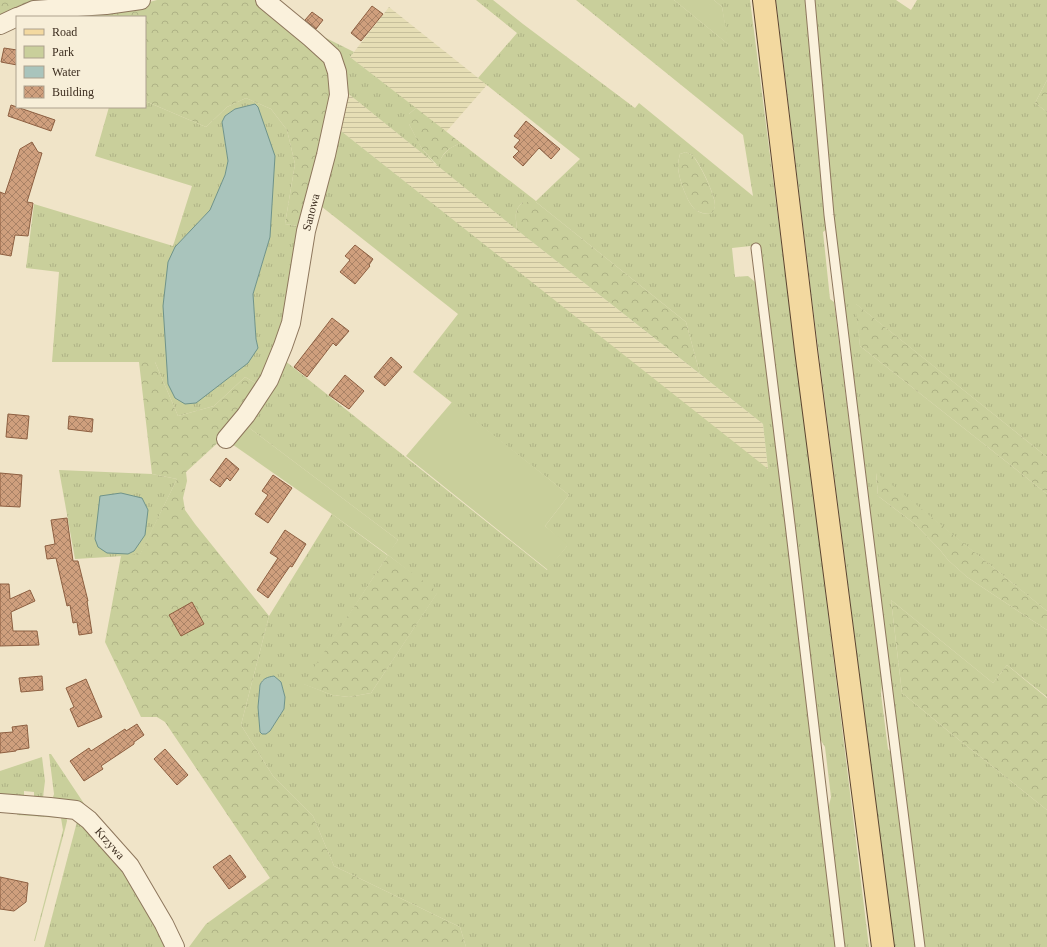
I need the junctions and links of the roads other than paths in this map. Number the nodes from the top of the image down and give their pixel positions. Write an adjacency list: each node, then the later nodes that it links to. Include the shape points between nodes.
1 (141, 0): 5 (street, via 34,10)
2 (265, 0): 9 (street, Sanowa, via 332,57 337,72 339,95 306,231 291,324 284,346 269,380 246,415)
3 (764, 0): 13 (main road)
4 (810, 0): 14 (lane, via 831,229)
5 (19, 16)
6 (16, 17): 7 (street)
7 (0, 25)
8 (756, 248): 12 (lane)
9 (226, 439)
10 (0, 803): 11 (street, Krzywa, via 76,810 89,820 130,866)
11 (175, 947)
12 (840, 947)
13 (883, 947)
14 (920, 947)

